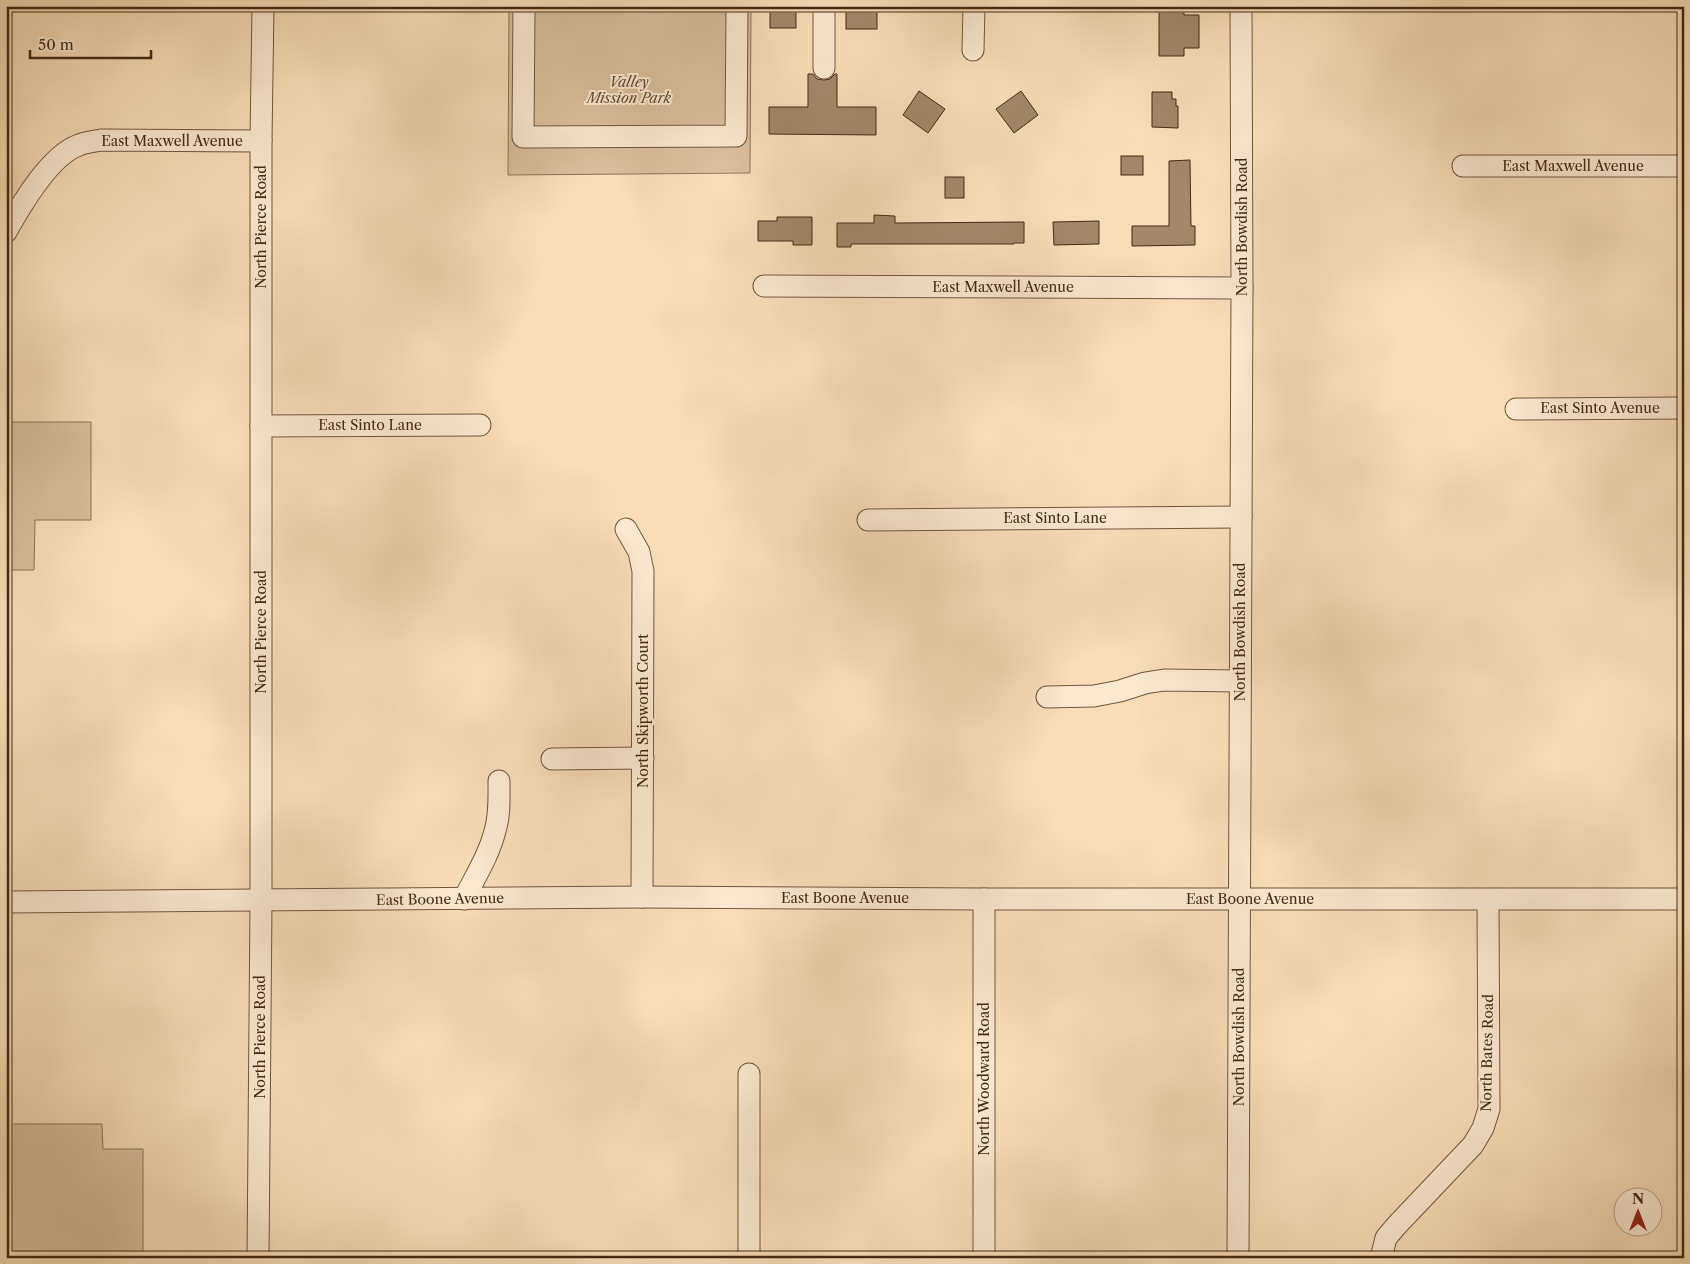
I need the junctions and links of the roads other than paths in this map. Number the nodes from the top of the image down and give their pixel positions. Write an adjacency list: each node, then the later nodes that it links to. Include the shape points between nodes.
1 (264, 6): 9 (street, North Pierce Road)
2 (524, 6): 3 (street, via 523,137 736,136)
3 (737, 6)
4 (824, 6): 8 (street)
5 (974, 6): 7 (street)
6 (1241, 6): 14 (street, North Bowdish Road)
7 (973, 50)
8 (824, 68)
9 (260, 141): 12 (street, East Maxwell Avenue, via 102,140 78,145 58,158 43,174); 18 (street, North Pierce Road)
10 (1463, 166): 11 (street, East Maxwell Avenue)
11 (1684, 166)
12 (7, 228)
13 (764, 286): 14 (street, East Maxwell Avenue)
14 (1242, 288): 19 (street, North Bowdish Road)
15 (1684, 408): 16 (street, East Sinto Avenue)
16 (1516, 409)
17 (480, 425): 18 (street, East Sinto Lane)
18 (261, 426): 33 (street, North Pierce Road)
19 (1241, 517): 20 (street, East Sinto Lane); 22 (street, North Bowdish Road)
20 (868, 520)
21 (626, 529): 24 (street, North Skipworth Court, via 640,552 643,571)
22 (1240, 681): 23 (street, via 1164,680 1094,696); 30 (street, North Bowdish Road)
23 (1047, 698)
24 (643, 758): 25 (street); 27 (street, North Skipworth Court)
25 (552, 759)
26 (499, 781): 28 (street, via 496,830)
27 (642, 897): 28 (street, East Boone Avenue); 29 (street, East Boone Avenue)
28 (464, 899): 33 (street, East Boone Avenue)
29 (984, 899): 30 (street, East Boone Avenue); 38 (street, North Woodward Road)
30 (1239, 899): 32 (street, East Boone Avenue); 39 (street, North Bowdish Road)
31 (1684, 899): 32 (street, East Boone Avenue)
32 (1488, 900): 40 (street, North Bates Road, via 1489,1109 1473,1145 1397,1224 1386,1238)
33 (261, 901): 34 (street, East Boone Avenue); 36 (street, North Pierce Road)
34 (6, 902)
35 (749, 1074): 37 (street)
36 (258, 1258)
37 (749, 1258)
38 (984, 1258)
39 (1238, 1258)
40 (1381, 1258)

